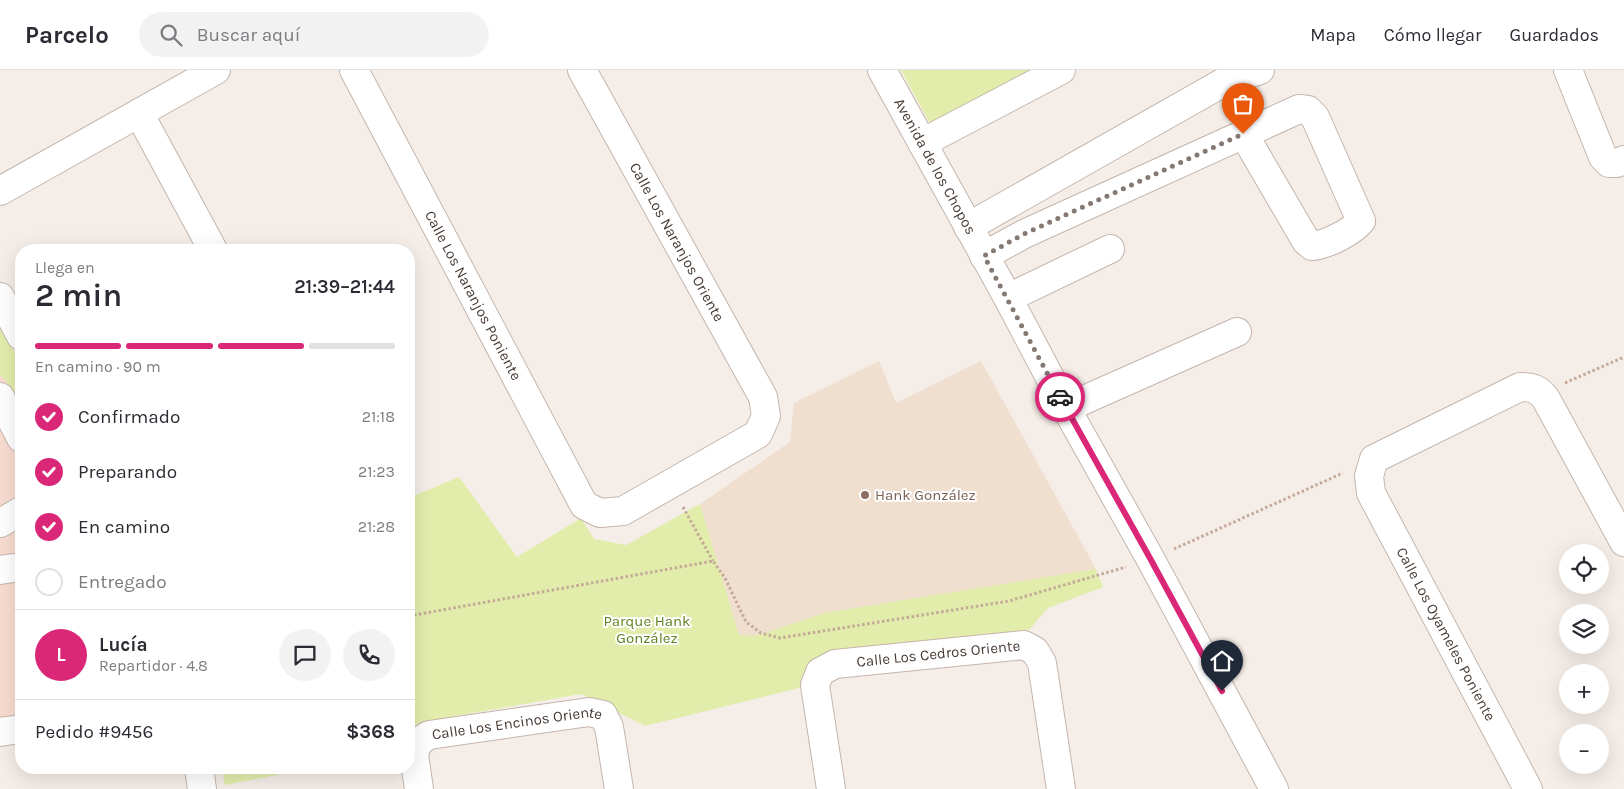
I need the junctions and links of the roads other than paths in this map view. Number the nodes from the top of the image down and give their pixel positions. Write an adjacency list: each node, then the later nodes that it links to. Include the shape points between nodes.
1 (216, 70): 9 (street)
2 (354, 70): 25 (street, Calle Los Naranjos Poniente, via 584,505 600,513 622,511)
3 (582, 70): 25 (street, Calle Los Naranjos Oriente, via 763,398 766,416 758,434)
4 (882, 70): 11 (street, Avenida de los Chopos)
5 (1061, 70): 11 (street)
6 (1260, 70): 8 (street)
7 (1568, 70): 12 (street, via 1602,157 1609,163)
8 (1220, 76): 14 (street)
9 (139, 113): 13 (street); 15 (street)
10 (1243, 134): 10 (street, via 1299,109 1308,110 1315,117 1361,221 1355,227 1312,246); 17 (street, via 1024,234)
11 (922, 144): 14 (street, Avenida de los Chopos)
12 (1624, 160)
13 (0, 191)
14 (968, 227): 17 (street, Avenida de los Chopos)
15 (210, 244)
16 (1110, 249): 19 (street)
17 (984, 256): 19 (street, Avenida de los Chopos)
18 (0, 297): 20 (street)
19 (1008, 298): 23 (street, Avenida de los Chopos)
20 (15, 325)
21 (1237, 332): 23 (street)
22 (0, 397): 24 (street)
23 (1066, 408): 41 (street, Avenida de los Chopos)
24 (15, 426)
25 (670, 484)
26 (15, 515): 27 (street)
27 (0, 523)
28 (1624, 542): 42 (street, Calle Los Oyameles Poniente, via 1544,396 1533,387 1520,387 1371,468 1371,493)
29 (15, 568): 30 (street)
30 (0, 570)
31 (15, 730): 32 (street)
32 (0, 732)
33 (415, 752): 38 (street, Calle Los Encinos Oriente, via 418,742 429,734 589,712 603,715 609,727)
34 (415, 762): 37 (street, Calle Los Encinos Oriente)
35 (200, 774): 36 (street)
36 (202, 789)
37 (419, 789)
38 (619, 789)
39 (831, 789): 40 (street, Calle Los Cedros Oriente, via 815,685 820,672 835,664 1024,645 1035,651 1042,663)
40 (1061, 789)
41 (1274, 789)
42 (1528, 789)

